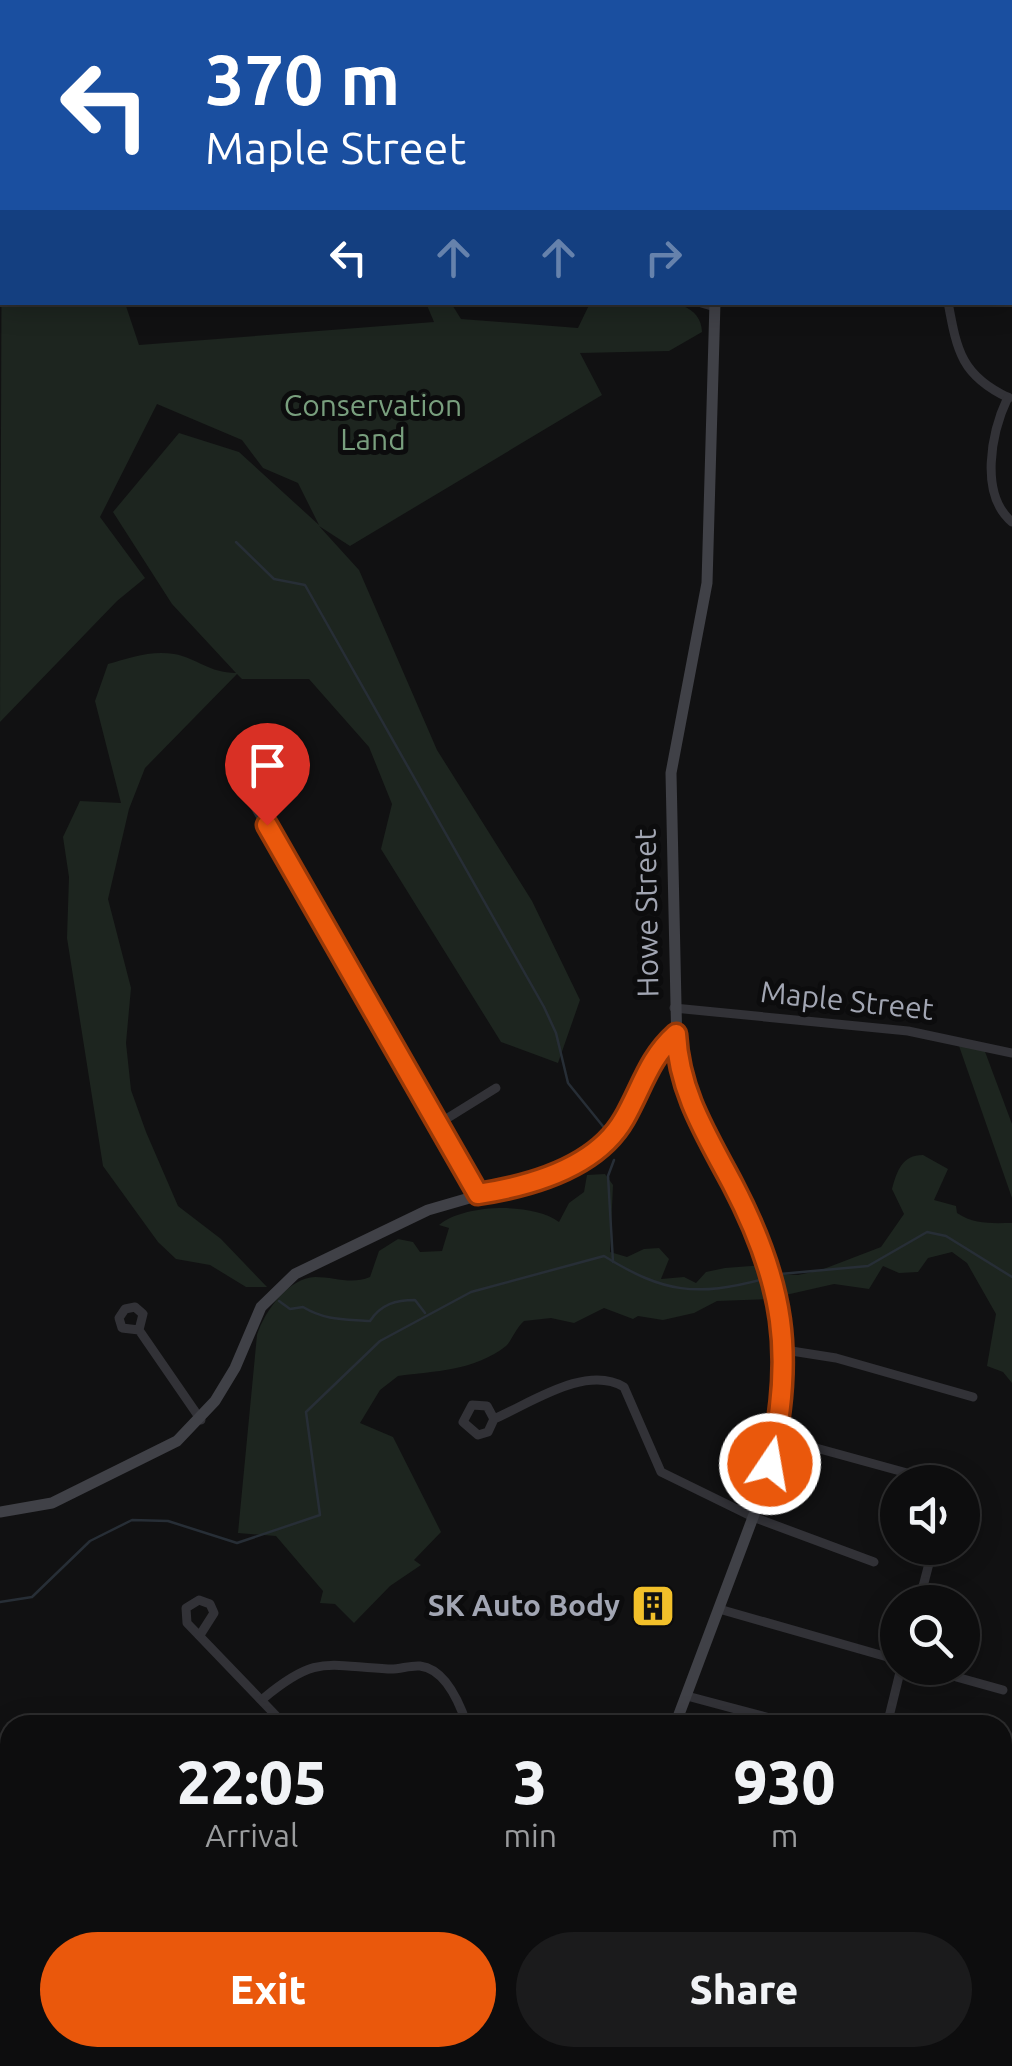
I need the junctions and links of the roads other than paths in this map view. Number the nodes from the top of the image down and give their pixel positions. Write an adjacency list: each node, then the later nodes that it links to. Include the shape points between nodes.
1 (715, 305): 8 (street, Howe Street, via 707,582 672,773)
2 (949, 305): 3 (street, via 970,372)
3 (1010, 398): 4 (street, via 996,443 992,492)
4 (1012, 522)
5 (240, 781): 7 (street)
6 (288, 791): 7 (street)
7 (258, 809): 12 (street)
8 (674, 1008): 9 (street, Howe Street); 10 (street, Maple Street, via 908,1030)
9 (676, 1034): 13 (street, via 658,1050 625,1118 598,1152 552,1174); 15 (street, Howe Street, via 690,1106 770,1263)
10 (1012, 1053)
11 (496, 1088): 12 (street)
12 (438, 1124): 13 (street)
13 (478, 1194): 18 (street, via 428,1210 284,1282 261,1307 235,1368)
14 (139, 1330): 18 (street)
15 (784, 1350): 16 (street); 19 (street, Howe Street)
16 (973, 1397)
17 (494, 1419): 22 (street, via 584,1380 614,1381 624,1387 661,1472)
18 (201, 1420): 21 (street, via 158,1452 80,1492)
19 (776, 1437): 20 (street); 22 (street, Howe Street)
20 (880, 1466)
21 (0, 1512)
22 (753, 1517): 23 (street); 24 (street, Howe Street)
23 (874, 1562)
24 (719, 1610): 26 (street); 30 (street, Howe Street)
25 (200, 1635): 31 (street)
26 (880, 1655)
27 (980, 1684): 29 (street)
28 (897, 1685): 36 (street)
29 (1003, 1690)
30 (687, 1696): 34 (street, Howe Street); 35 (street)
31 (264, 1698): 32 (street); 33 (street, via 318,1666 420,1666 444,1681)
32 (277, 1715)
33 (464, 1715)
34 (679, 1715)
35 (758, 1715)
36 (889, 1715)

